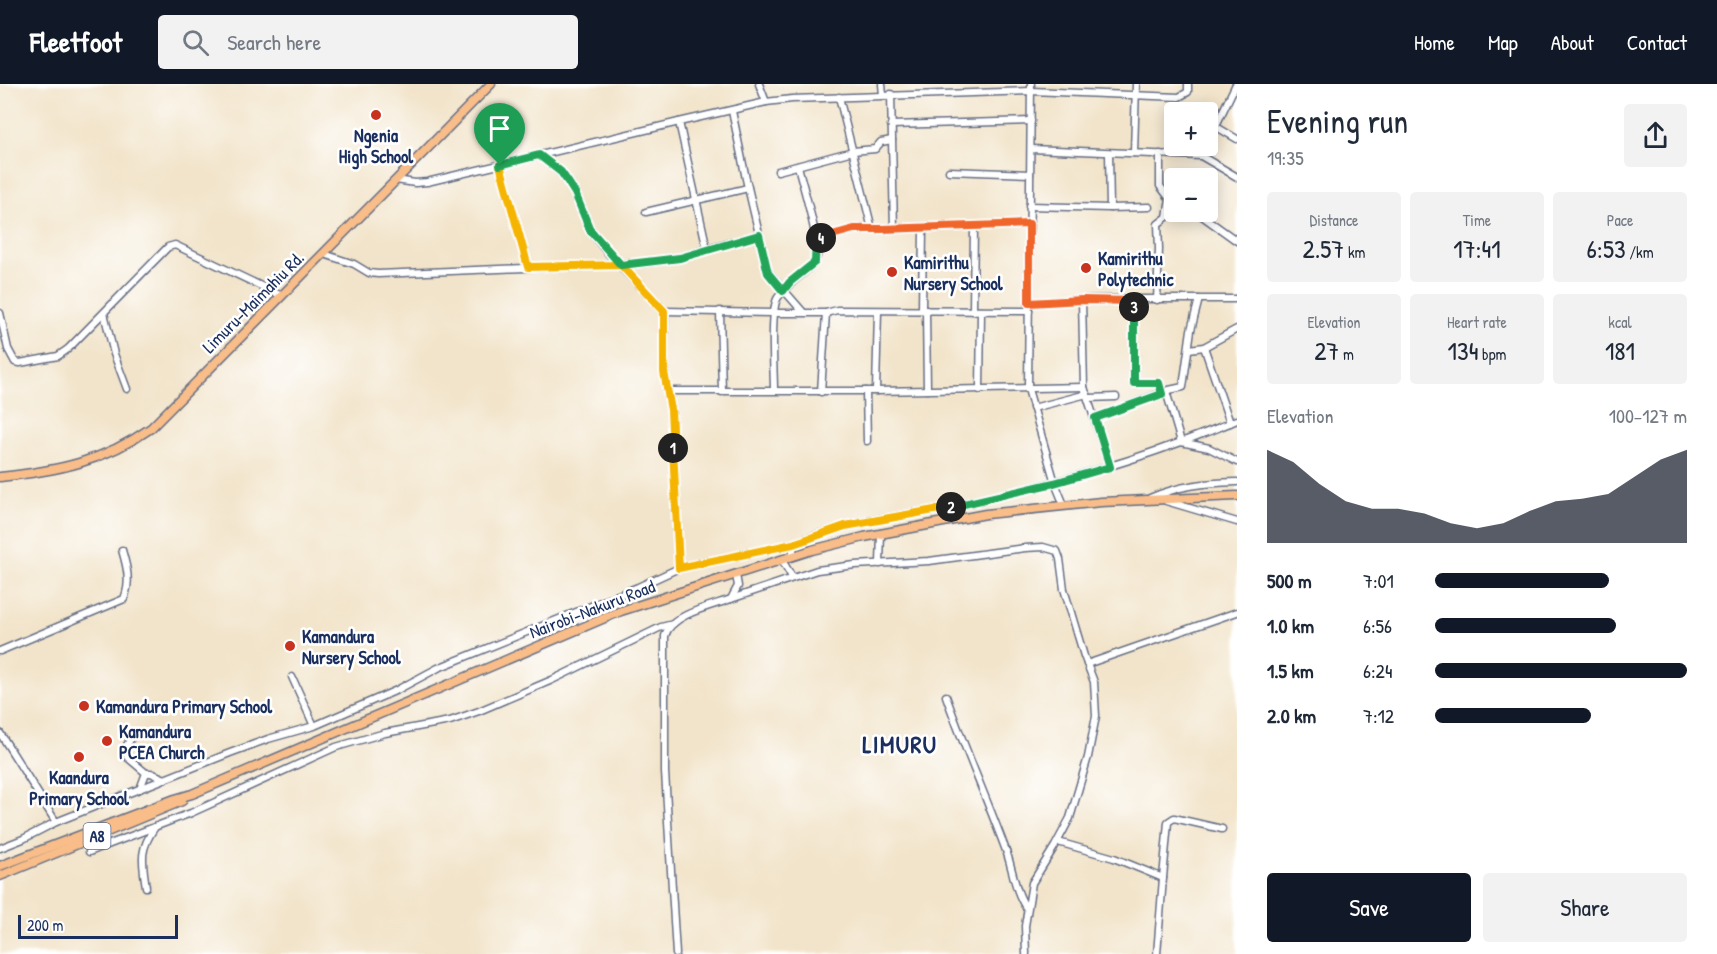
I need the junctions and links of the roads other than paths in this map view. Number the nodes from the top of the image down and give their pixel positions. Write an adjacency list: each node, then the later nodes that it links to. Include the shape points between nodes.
1 (491, 84): 39 (highway, Limuru-Maimahiu Rd.)
2 (759, 84): 16 (street)
3 (882, 84): 13 (street)
4 (959, 84): 10 (street)
5 (1086, 84): 11 (street)
6 (1136, 84): 14 (street)
7 (1188, 84): 14 (street, via 1188,92 1179,97)
8 (1236, 84): 18 (street)
9 (1031, 87): 10 (street); 11 (street); 19 (street)
10 (959, 93): 12 (street)
11 (1086, 93): 14 (street)
12 (891, 94): 13 (street); 21 (street)
13 (883, 95): 15 (street)
14 (1135, 95): 28 (street)
15 (839, 97): 16 (street); 26 (street)
16 (766, 102): 17 (street)
17 (732, 111): 20 (street); 40 (street)
18 (1218, 117)
19 (1031, 121): 21 (street); 25 (street)
20 (679, 122): 31 (street); 41 (street)
21 (891, 125): 24 (street)
22 (1218, 132): 23 (street)
23 (1237, 139)
24 (892, 140): 26 (street, via 875,148); 51 (street)
25 (1031, 149): 27 (street); 37 (street)
26 (853, 151): 34 (street); 50 (street)
27 (1109, 153): 28 (street); 44 (street)
28 (1134, 153): 29 (street)
29 (1160, 154): 30 (street); 64 (street, via 1160,186 1170,199 1167,217 1158,224)
30 (1164, 154)
31 (539, 155): 33 (street); 57 (street, via 561,172 575,193 590,230)
32 (1201, 156): 38 (street)
33 (500, 165): 39 (street, via 427,182); 58 (street)
34 (798, 166): 35 (street); 53 (street)
35 (778, 171)
36 (949, 171): 37 (street)
37 (1030, 174): 42 (street)
38 (1237, 177)
39 (396, 180): 56 (highway, Limuru-Maimahiu Rd.)
40 (748, 188): 41 (street); 52 (street)
41 (696, 200): 45 (street); 55 (street)
42 (1029, 206): 44 (street); 47 (street)
43 (1149, 207): 44 (street)
44 (1110, 208)
45 (646, 212)
46 (1211, 222): 54 (street)
47 (1029, 224): 48 (street); 66 (street)
48 (974, 226): 49 (street); 72 (street)
49 (923, 228): 51 (street); 68 (street)
50 (872, 229): 51 (street); 53 (street, via 854,229)
51 (894, 229)
52 (759, 235): 55 (street); 59 (street, via 768,273)
53 (816, 240): 59 (street, via 815,262)
54 (1237, 241)
55 (707, 249): 57 (street, via 670,260)
56 (324, 254): 58 (street, via 378,274); 60 (highway, Limuru-Maimahiu Rd.)
57 (621, 265): 58 (street); 70 (street)
58 (528, 267)
59 (783, 291): 73 (street); 76 (street)
60 (282, 296): 75 (street, via 171,245); 103 (highway, Limuru-Maimahiu Rd., via 139,436 77,465)
61 (1199, 299): 62 (street); 64 (street); 80 (street)
62 (1237, 299)
63 (1082, 300): 65 (street); 66 (street); 81 (street)
64 (1157, 300): 65 (street)
65 (1134, 301): 92 (street, via 1134,383 1159,383)
66 (1029, 303): 69 (street)
67 (720, 310): 70 (street); 76 (street); 90 (street)
68 (924, 310): 71 (street); 72 (street); 85 (street)
69 (1029, 310): 72 (street); 83 (street)
70 (664, 311): 87 (street, via 664,372)
71 (878, 311): 77 (street); 89 (street)
72 (977, 311): 86 (street)
73 (804, 312): 76 (street); 77 (street)
74 (0, 313): 75 (street, via 10,355 20,363 62,355)
75 (104, 313): 82 (street)
76 (774, 313): 84 (street)
77 (826, 313): 91 (street)
78 (1237, 329): 79 (street)
79 (1204, 347): 80 (street); 98 (street)
80 (1189, 349): 92 (street, via 1183,387)
81 (1084, 387): 83 (street); 93 (street)
82 (128, 389)
83 (1028, 389): 86 (street); 95 (street)
84 (774, 390): 90 (street); 91 (street)
85 (927, 390): 86 (street); 89 (street)
86 (980, 390)
87 (668, 391): 90 (street); 116 (street)
88 (866, 391): 89 (street); 91 (street); 99 (street)
89 (876, 391)
90 (722, 392)
91 (821, 392)
92 (1164, 393): 96 (street); 100 (street)
93 (1088, 396): 94 (street); 95 (street); 96 (street)
94 (1116, 397)
95 (1033, 408): 105 (street)
96 (1095, 418): 102 (street)
97 (1237, 420): 98 (street)
98 (1230, 423): 100 (street)
99 (867, 441)
100 (1181, 442): 101 (street, via 1209,448); 102 (street)
101 (1237, 462)
102 (1110, 467): 105 (street)
103 (0, 477)
104 (1237, 482): 107 (street, via 1193,484)
105 (1054, 483): 108 (street); 111 (street, via 845,526)
106 (1237, 496): 107 (highway, Nairobi-Nakuru Road / A8)
107 (1152, 499): 108 (highway, Nairobi-Nakuru Road / A8); 109 (street)
108 (1064, 505): 110 (highway, Nairobi-Nakuru Road / A8, via 987,514)
109 (1237, 522)
110 (881, 534): 113 (highway, Nairobi-Nakuru Road / A8); 115 (street)
111 (793, 544): 113 (street); 116 (street)
112 (122, 550): 122 (street, via 128,588 124,599)
113 (793, 556): 114 (highway, Nairobi-Nakuru Road / A8)
114 (782, 560): 117 (highway, Nairobi-Nakuru Road / A8); 118 (street)
115 (880, 564): 118 (street, via 817,570); 123 (street, via 1025,548 1054,549 1059,554 1062,580)
116 (679, 568): 126 (street, via 438,668)
117 (736, 575): 119 (street, via 738,586); 128 (highway, Nairobi-Nakuru Road / A8, via 621,611)
118 (792, 577): 119 (street)
119 (730, 599): 121 (street, via 691,612)
120 (1237, 612): 123 (street)
121 (674, 624): 130 (street, via 479,711); 146 (street, via 665,636 664,675 665,772)
122 (0, 651)
123 (1087, 664): 138 (street, via 1095,688 1095,724 1076,800)
124 (292, 677): 126 (street)
125 (946, 696): 145 (street)
126 (314, 726): 132 (street, via 268,739)
127 (0, 733): 135 (street)
128 (331, 736): 130 (street); 134 (highway, Nairobi-Nakuru Road / A8)
129 (131, 738): 131 (street, via 126,747 127,757)
130 (336, 747): 136 (street)
131 (146, 773): 132 (street); 133 (street)
132 (165, 779): 133 (street)
133 (140, 789): 135 (street)
134 (192, 794): 141 (highway, Nairobi-Nakuru Road / A8); 142 (highway, Nairobi-Nakuru Road / A8, via 177,804)
135 (56, 822): 139 (street)
136 (156, 827): 140 (street); 144 (street, via 142,853)
137 (1222, 829): 143 (street, via 1174,818 1168,822)
138 (1058, 842): 143 (street, via 1114,858); 145 (street, via 1032,883)
139 (0, 848)
140 (89, 852)
141 (0, 866)
142 (0, 876)
143 (1163, 878): 148 (street)
144 (146, 887)
145 (1027, 909): 147 (street)
146 (676, 954)
147 (1026, 954)
148 (1157, 954)

